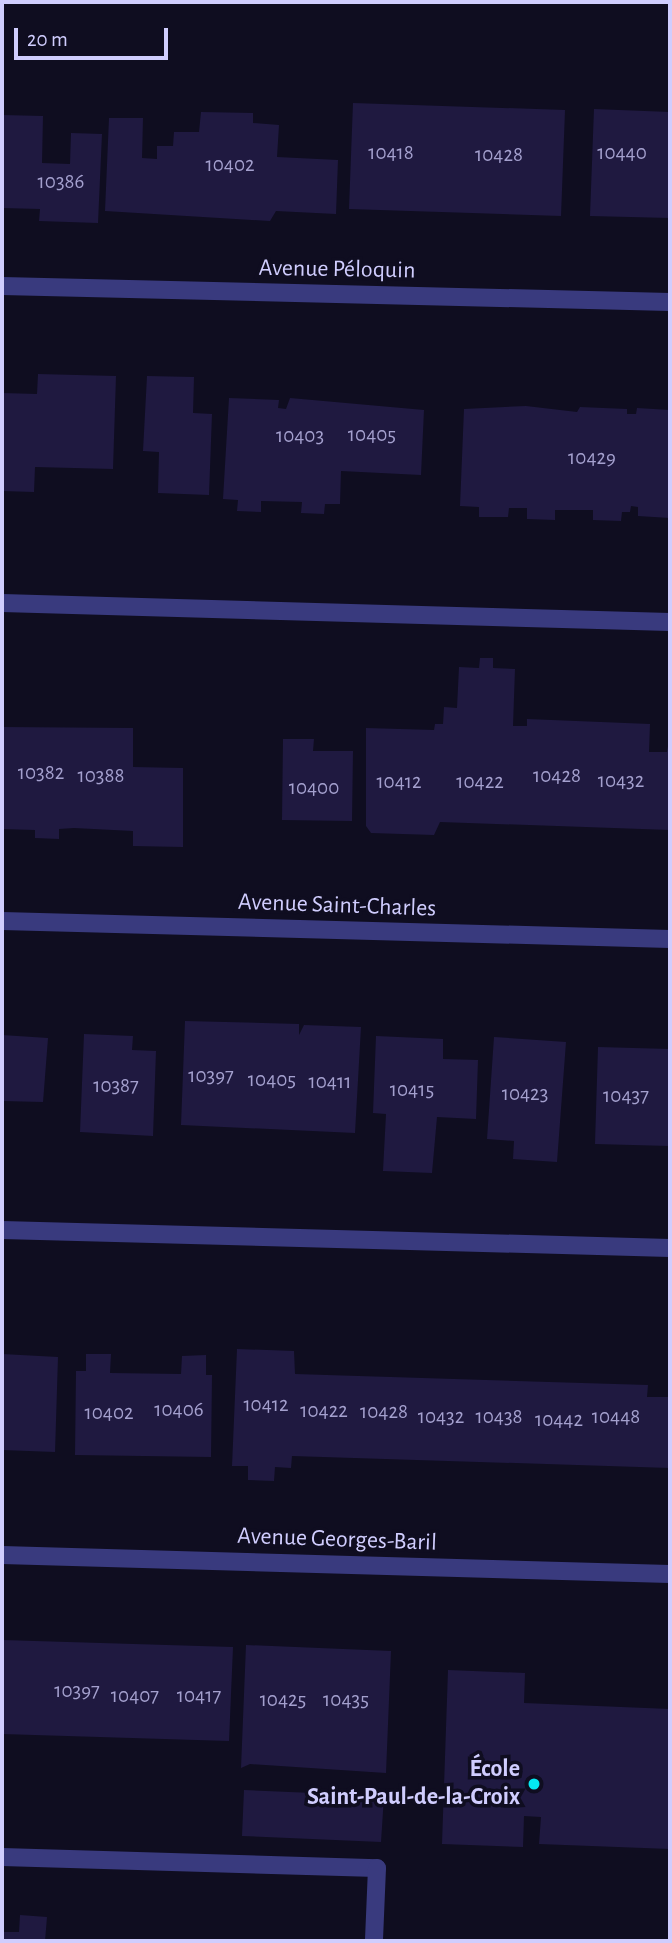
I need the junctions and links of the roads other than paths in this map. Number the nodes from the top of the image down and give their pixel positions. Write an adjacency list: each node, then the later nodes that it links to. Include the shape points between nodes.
1 (2, 286): 2 (street, Avenue Péloquin)
2 (670, 302)
3 (2, 603): 4 (street)
4 (670, 622)
5 (2, 921): 6 (street, Avenue Saint-Charles)
6 (670, 939)
7 (2, 1230): 8 (street)
8 (670, 1248)
9 (2, 1555): 10 (street, Avenue Georges-Baril)
10 (670, 1574)
11 (2, 1857): 12 (street, via 377,1868)
12 (374, 1941)

